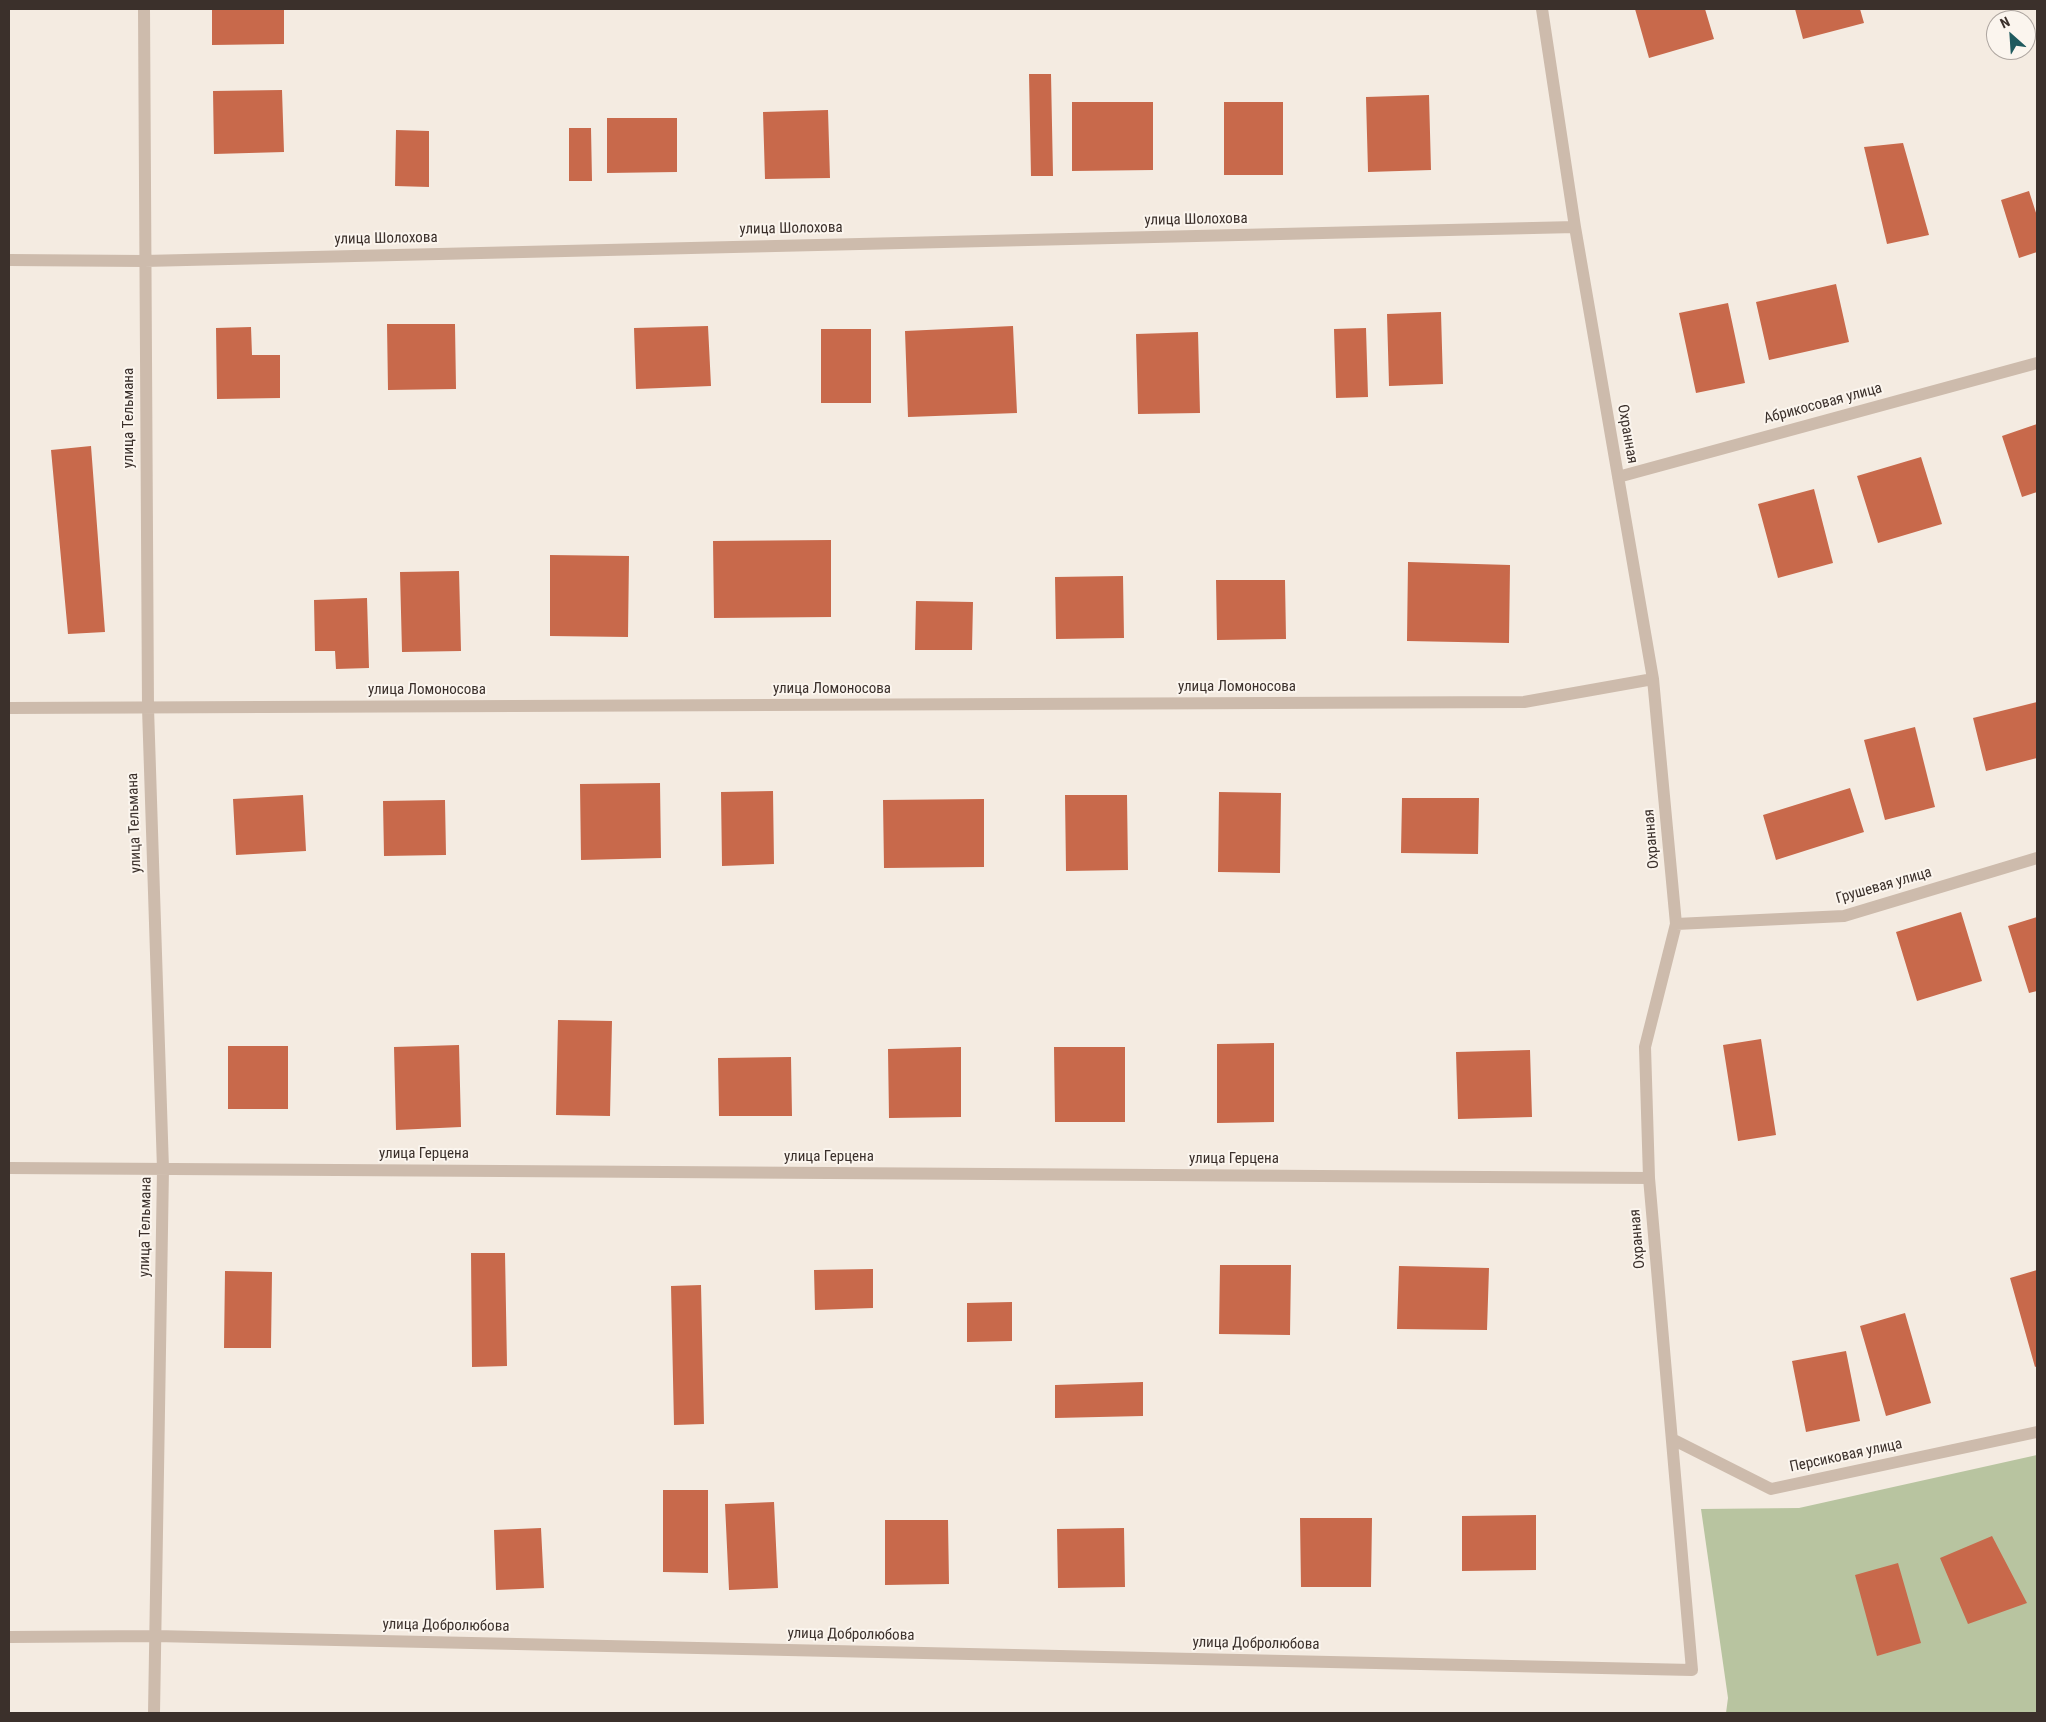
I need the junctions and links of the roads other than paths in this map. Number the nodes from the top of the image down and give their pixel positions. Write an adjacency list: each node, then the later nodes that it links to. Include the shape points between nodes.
1 (144, 9): 5 (street, улица Тельмана)
2 (1542, 9): 3 (street, Охранная)
3 (1575, 227): 5 (street, улица Шолохова); 7 (street, Охранная)
4 (9, 260): 5 (street, улица Шолохова)
5 (144, 261): 10 (street, улица Тельмана)
6 (2037, 363): 7 (street, Абрикосовая улица)
7 (1618, 477): 8 (street, Охранная)
8 (1653, 679): 10 (street, улица Ломоносова, via 1524,702); 12 (street, Охранная)
9 (9, 708): 10 (street, улица Ломоносова)
10 (148, 708): 14 (street, улица Тельмана)
11 (2037, 858): 12 (street, Грушевая улица, via 1844,916)
12 (1676, 924): 15 (street, Охранная, via 1645,1047)
13 (9, 1168): 14 (street, улица Герцена)
14 (163, 1169): 15 (street, улица Герцена); 18 (street, улица Тельмана)
15 (1649, 1178): 17 (street, Охранная)
16 (2037, 1432): 17 (street, Персиковая улица, via 1771,1489)
17 (1672, 1439): 20 (street, Охранная)
18 (155, 1636): 19 (street, улица Добролюбова); 20 (street, улица Добролюбова); 21 (street, улица Тельмана)
19 (9, 1637)
20 (1692, 1670)
21 (154, 1713)

